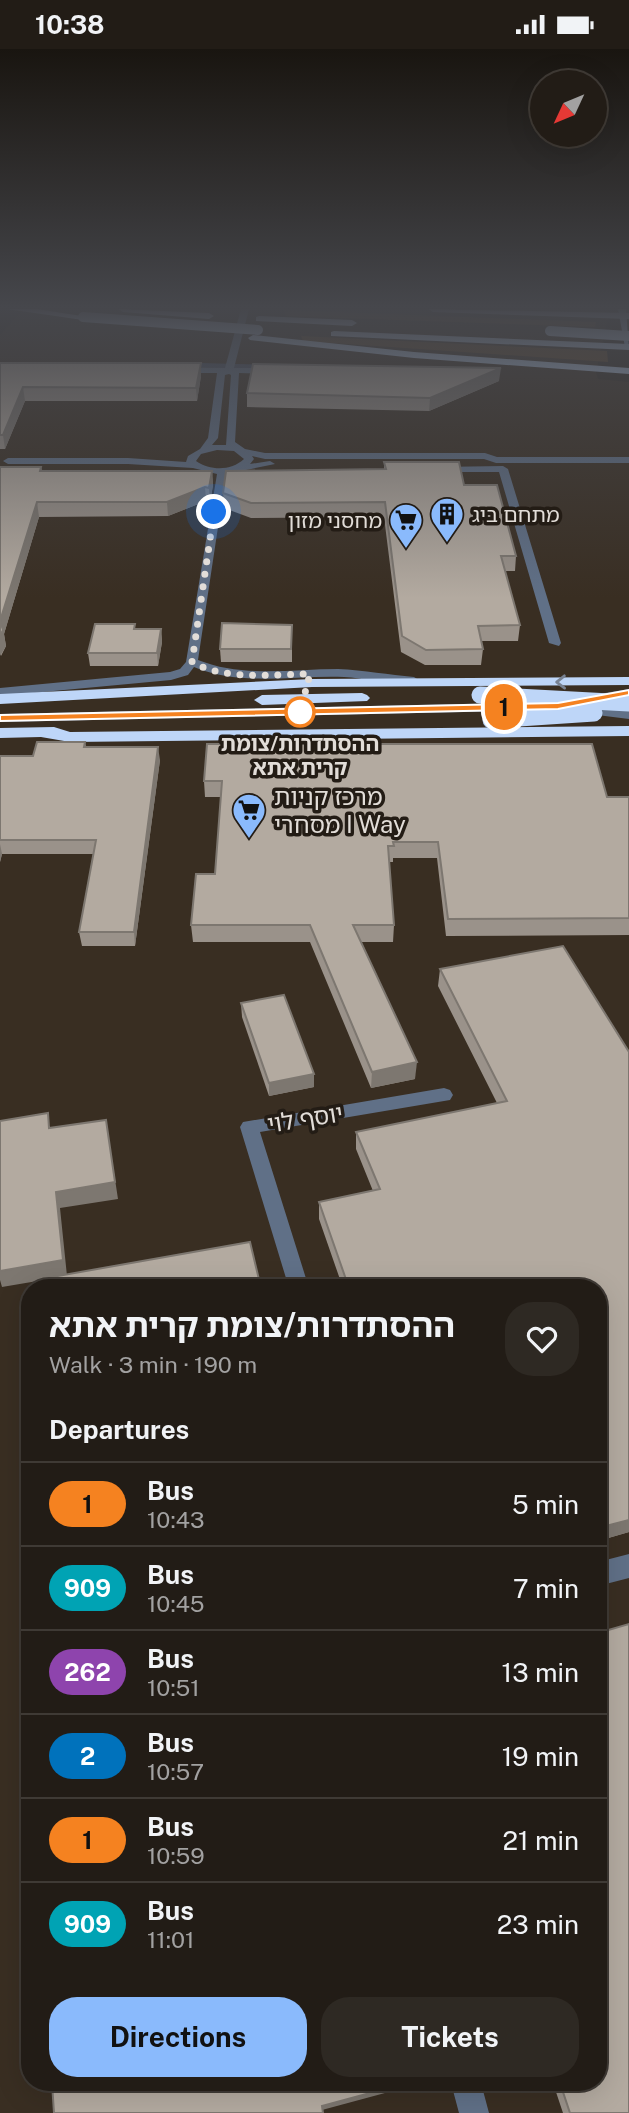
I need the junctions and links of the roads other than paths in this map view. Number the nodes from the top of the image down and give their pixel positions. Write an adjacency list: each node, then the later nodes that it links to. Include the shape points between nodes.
1 (217, 405): 3 (street, via 212,439)
2 (233, 405): 4 (street, via 230,443)
3 (201, 451): 4 (street); 8 (street); 9 (street, via 191,458)
4 (241, 451): 5 (street, via 274,456 485,456); 11 (street, via 249,459)
5 (496, 460): 6 (street); 10 (street)
6 (629, 460)
7 (3, 461): 8 (street)
8 (128, 461): 9 (street)
9 (193, 465): 13 (street)
10 (252, 465): 11 (street); 14 (street)
11 (238, 468): 13 (street)
12 (420, 470): 15 (street, via 503,470)
13 (222, 471): 16 (street)
14 (281, 471)
15 (555, 643)
16 (192, 662): 18 (street, via 237,674 342,673); 19 (street, via 171,676)
17 (629, 681): 18 (highway, one-way to 18)
18 (438, 684): 21 (highway, via 312,683)
19 (0, 692)
20 (629, 693): 24 (street)
21 (0, 699)
22 (629, 703): 23 (highway, bridge, via 480,695)
23 (0, 706)
24 (558, 706): 25 (street); 26 (street)
25 (629, 714): 28 (highway, bridge)
26 (0, 718)
27 (629, 731): 28 (highway, via 70,737)
28 (40, 732): 29 (highway)
29 (0, 733)
30 (444, 1095): 31 (street, יוסף לוי, via 249,1126)
31 (296, 1279)
32 (629, 1566): 33 (street)
33 (607, 1572)
34 (469, 2091): 35 (street)
35 (474, 2113)

